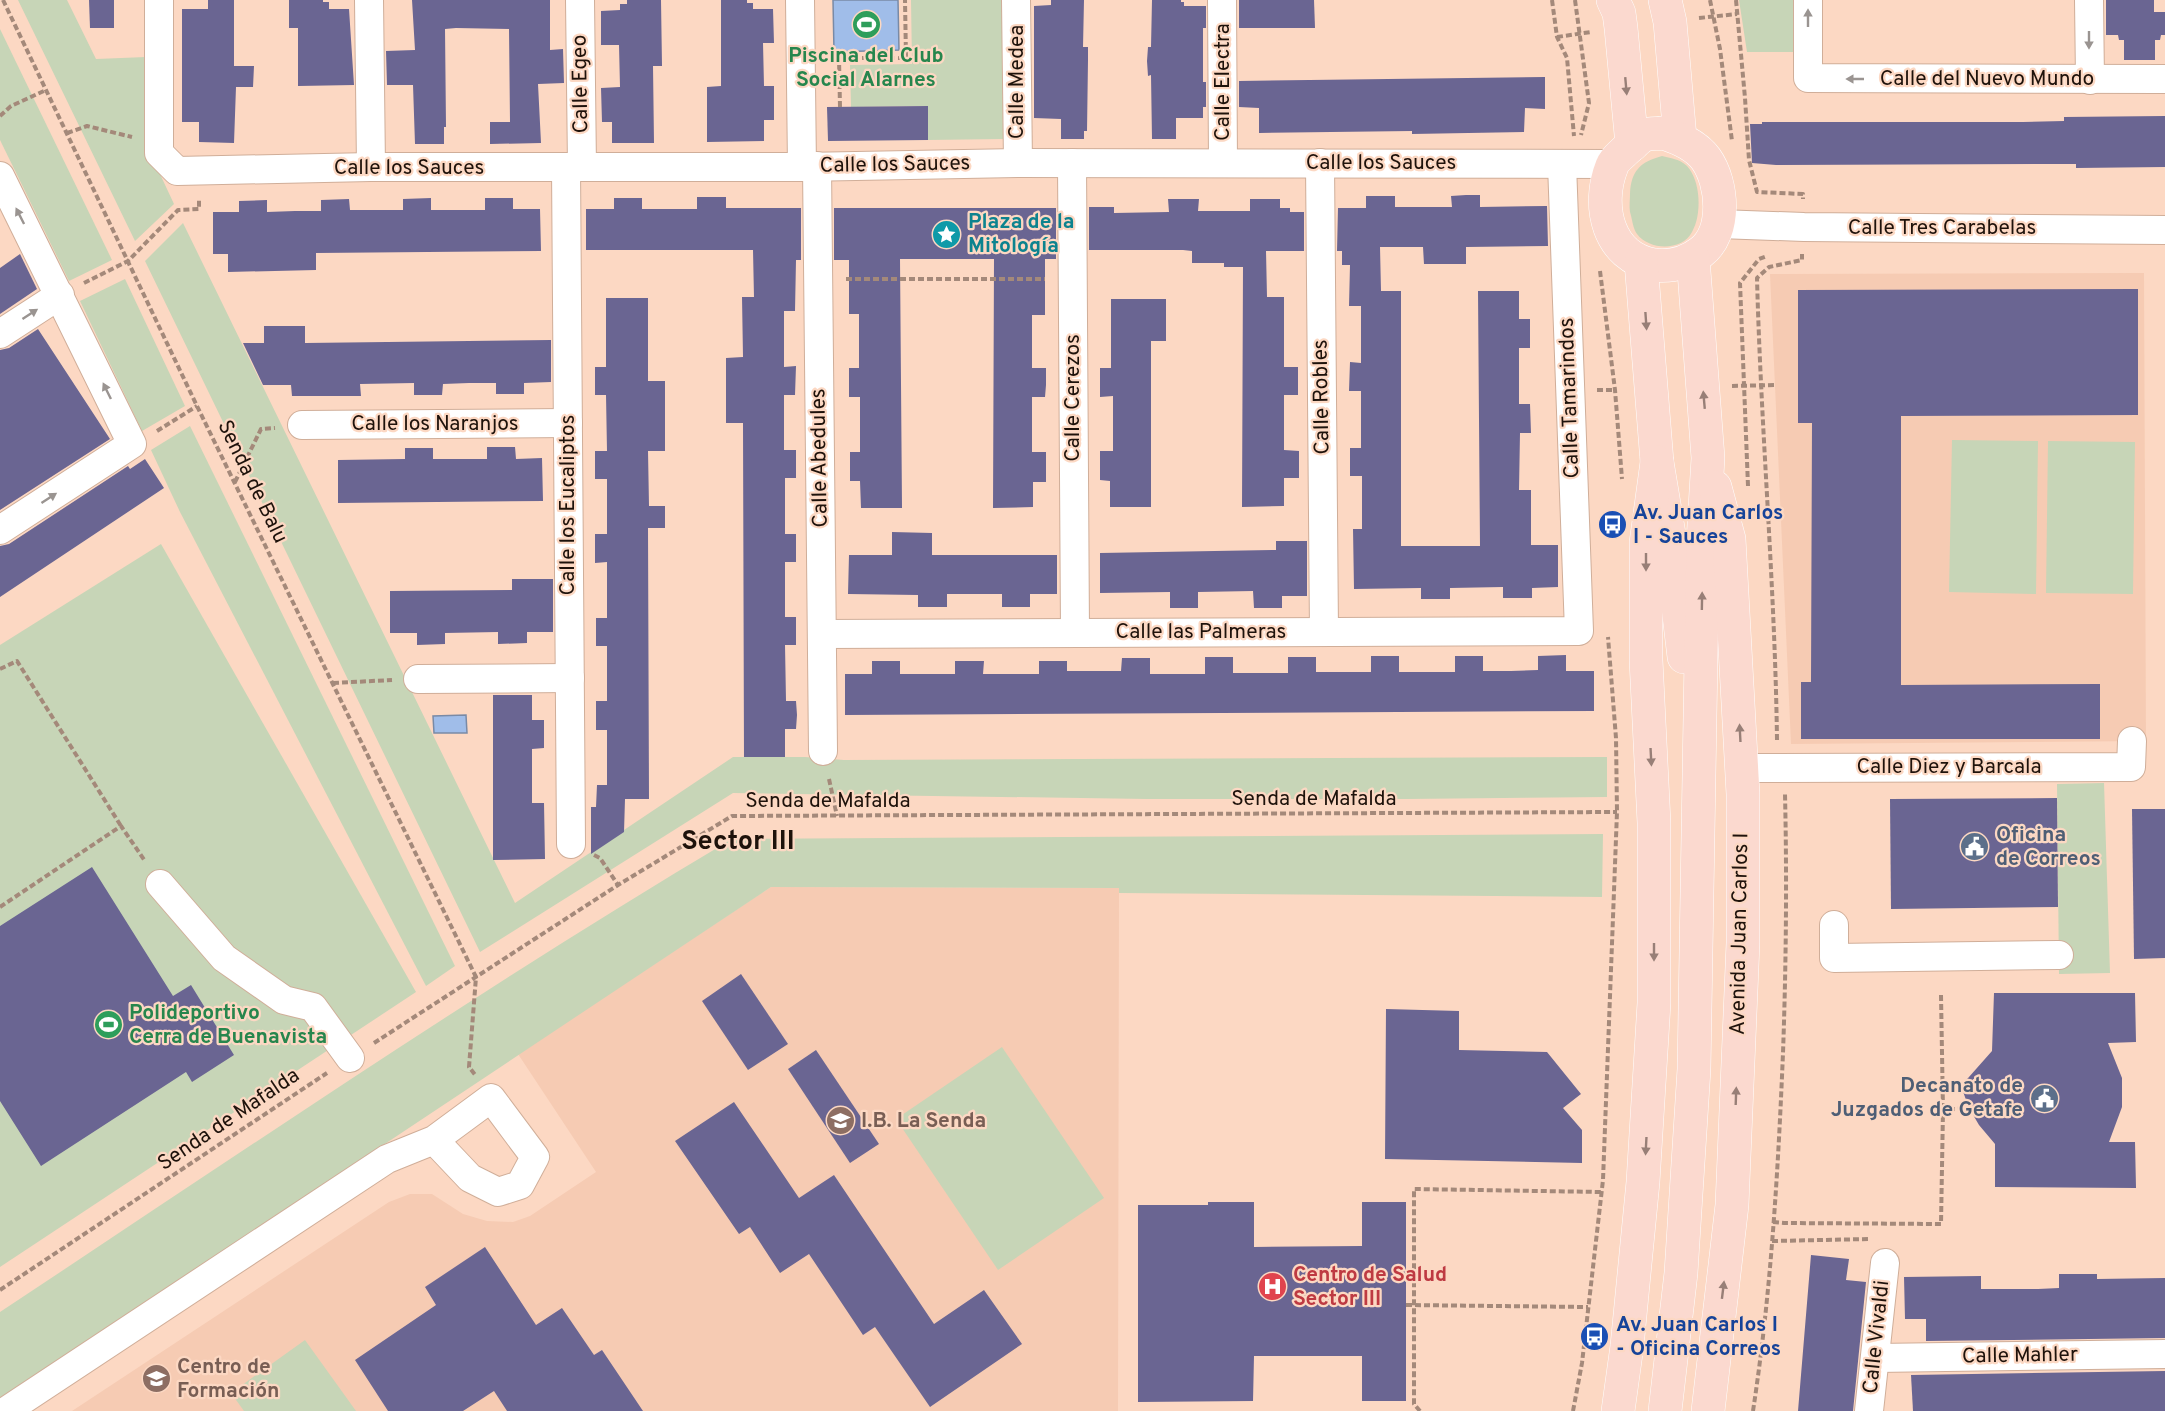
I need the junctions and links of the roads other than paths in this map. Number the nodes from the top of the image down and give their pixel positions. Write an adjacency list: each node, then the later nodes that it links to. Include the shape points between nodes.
1 (159, 0): 21 (street, Calle los Sauces, via 159,153 188,171)
2 (369, 0): 21 (street)
3 (580, 0): 22 (street, Calle Egeo)
4 (800, 0): 20 (street, Calle Abedules)
5 (1016, 0): 15 (street, Calle Medea)
6 (1222, 0): 18 (street, Calle Electra)
7 (1808, 0): 12 (street, Calle del Nuevo Mundo, one-way to 7, via 1808,78)
8 (2089, 0): 12 (street, one-way to 12)
9 (1617, 4): 14 (main road, one-way to 14)
10 (1669, 7): 13 (main road)
11 (2165, 79): 12 (street, Calle del Nuevo Mundo)
12 (2090, 80)
13 (1680, 138): 14 (main road, via 1663,133 1645,135); 24 (main road, via 1705,157 1713,171 1718,186)
14 (1622, 155): 19 (street, Calle los Sauces); 27 (main road, via 1604,203 1617,243 1631,258)
15 (1018, 163): 17 (street, Calle los Sauces); 20 (street, Calle los Sauces)
16 (1320, 163): 18 (street, Calle los Sauces); 19 (street, Calle los Sauces); 37 (street, Calle Robles)
17 (1072, 164): 18 (street, Calle los Sauces); 36 (street, Calle Cerezos)
18 (1223, 164)
19 (1569, 164): 35 (street, Calle Tamarindos)
20 (809, 166): 22 (street, Calle los Sauces); 38 (street, Calle Abedules, via 818,279)
21 (371, 167): 22 (street, Calle los Sauces)
22 (574, 167): 30 (street, Calle los Eucaliptos)
23 (0, 176): 28 (street, one-way to 23)
24 (1719, 224): 25 (street, Calle Tres Carabelas); 26 (main road, via 1704,249)
25 (2165, 230)
26 (1693, 258): 27 (main road, via 1665,267); 32 (main road, Avenida Juan Carlos I, one-way to 26)
27 (1641, 262): 33 (main road, Avenida Juan Carlos I, one-way to 33)
28 (60, 295): 29 (street, one-way to 28); 34 (street, one-way to 28, via 132,444)
29 (0, 334)
30 (568, 423): 31 (street, Calle los Naranjos); 39 (street, Calle los Eucaliptos)
31 (302, 425)
32 (1708, 458): 43 (main road, Avenida Juan Carlos I, one-way to 32, via 1729,539); 44 (main road, Avenida Juan Carlos I, one-way to 32)
33 (1657, 462): 44 (main road, Avenida Juan Carlos I, via 1670,540); 55 (main road, Avenida Juan Carlos I, one-way to 55, via 1646,543 1646,660 1654,823 1654,1003 1643,1182)
34 (0, 530)
35 (1593, 629): 37 (street, Calle las Palmeras)
36 (1075, 632): 37 (street, Calle las Palmeras); 38 (street, Calle las Palmeras)
37 (1324, 632)
38 (822, 634): 42 (street, Calle Abedules)
39 (570, 678): 40 (street); 45 (street, Calle los Eucaliptos)
40 (418, 679)
41 (2132, 741): 43 (street, Calle Diez y Barcala, via 2131,766)
42 (823, 751)
43 (1742, 768): 57 (main road, Avenida Juan Carlos I, one-way to 43, via 1732,1205 1743,943)
44 (1698, 785): 56 (main road, Avenida Juan Carlos I, via 1690,1159 1682,1273)
45 (571, 844)
46 (160, 884): 49 (street, via 224,958 284,1000 314,1007)
47 (1834, 926): 48 (street, via 1834,958)
48 (2060, 955)
49 (350, 1058)
50 (434, 1140): 50 (street, via 470,1178 498,1192 520,1185 535,1157 491,1098); 54 (street, via 387,1159)
51 (1885, 1263): 53 (street, Calle Vivaldi)
52 (2165, 1354): 53 (street, Calle Mahler)
53 (1876, 1358): 58 (street, Calle Vivaldi)
54 (6, 1411)
55 (1618, 1411)
56 (1665, 1411)
57 (1708, 1411)
58 (1869, 1411)

